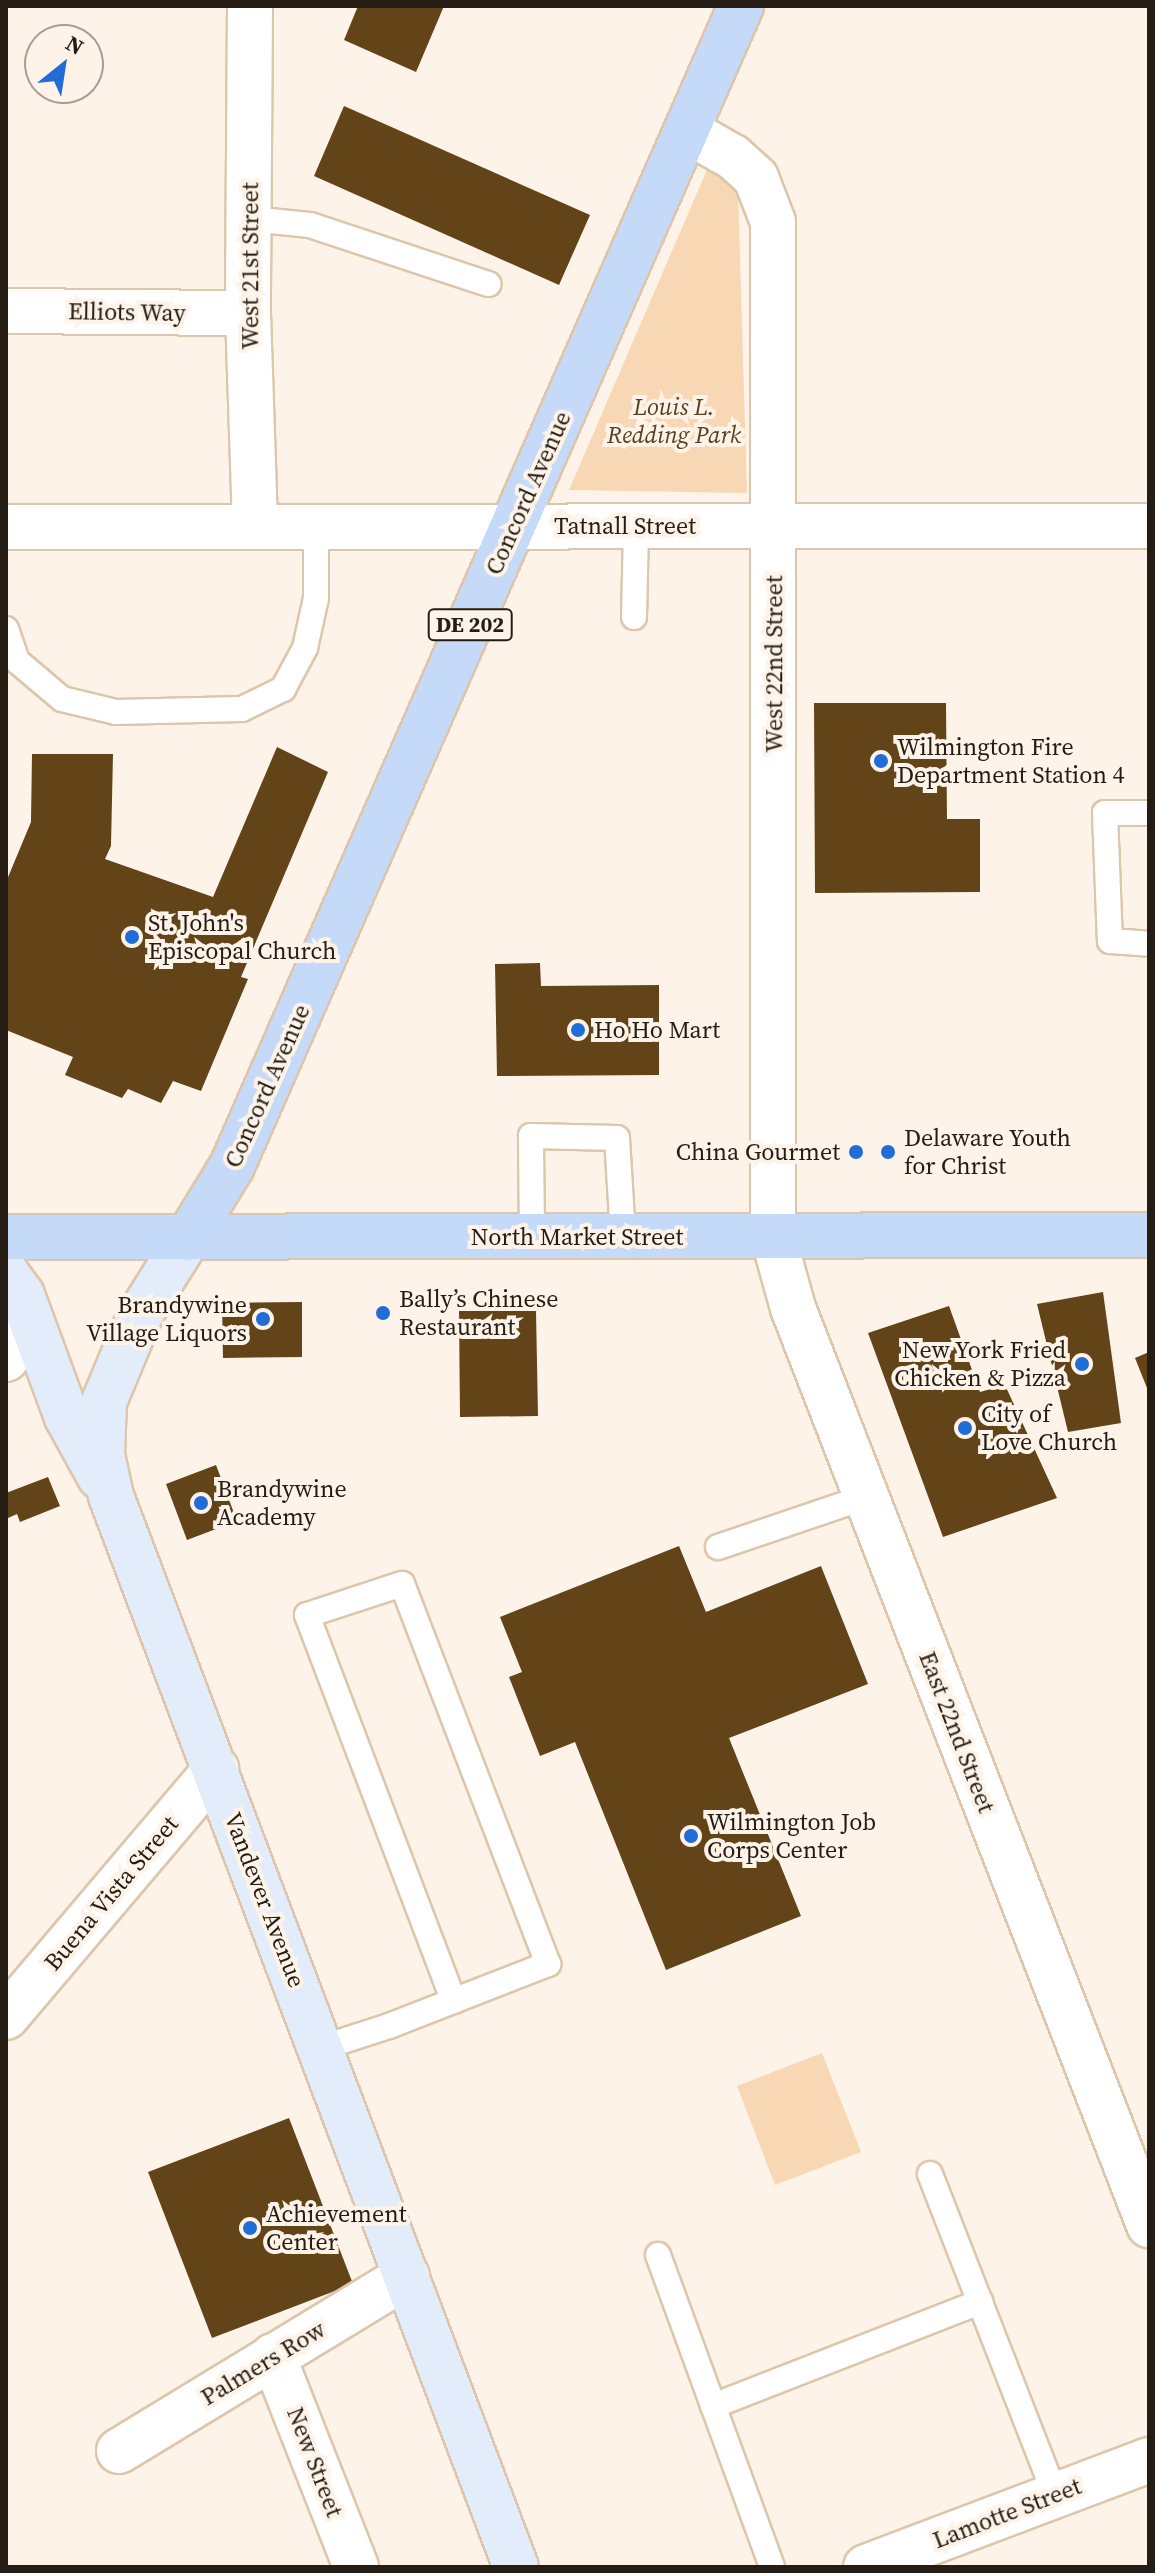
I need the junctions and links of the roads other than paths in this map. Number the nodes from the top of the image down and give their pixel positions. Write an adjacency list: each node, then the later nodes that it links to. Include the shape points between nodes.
1 (250, 6): 4 (street, West 21st Street)
2 (741, 6): 3 (main road, Concord Avenue / DE 202)
3 (687, 131): 9 (main road, Concord Avenue / DE 202); 11 (street, West 22nd Street, via 733,157 756,178 773,222)
4 (251, 219): 5 (lane, via 310,225); 7 (street, West 21st Street)
5 (488, 284)
6 (6, 311): 7 (street, Elliots Way)
7 (248, 313): 8 (street, West 21st Street)
8 (255, 526): 13 (street, Tatnall Street); 14 (street, Tatnall Street)
9 (513, 526): 10 (street, Tatnall Street); 14 (street, Tatnall Street); 24 (main road, Concord Avenue / DE 202, via 232,1166)
10 (636, 526): 11 (street, Tatnall Street); 15 (lane)
11 (774, 526): 12 (street, Tatnall Street); 21 (street, West 22nd Street)
12 (1149, 526)
13 (6, 527)
14 (316, 527): 16 (lane, via 316,598 305,648 283,689 242,709 116,712 62,699 17,661)
15 (634, 617)
16 (6, 629)
17 (1149, 813): 18 (lane, via 1105,813 1110,941)
18 (1149, 944)
19 (1149, 1235): 21 (main road, North Market Street)
20 (623, 1236): 21 (main road, North Market Street); 23 (main road, North Market Street); 23 (lane, via 617,1138 531,1136)
21 (773, 1236): 28 (street, East 22nd Street, via 793,1308)
22 (6, 1237): 24 (main road, North Market Street)
23 (532, 1237): 24 (main road, North Market Street)
24 (188, 1238): 27 (street, Vandever Avenue, via 141,1313 104,1402 102,1455)
25 (6, 1273): 26 (street, via 22,1295)
26 (19, 1343): 27 (street)
27 (111, 1496): 30 (street, Vandever Avenue)
28 (866, 1497): 29 (lane); 35 (street, East 22nd Street)
29 (718, 1547)
30 (216, 1769): 32 (street, Buena Vista Street); 33 (street, Vandever Avenue)
31 (454, 2001): 31 (lane, via 548,1964 402,1584 307,1615); 33 (lane)
32 (6, 2017)
33 (321, 2048): 37 (street, Vandever Avenue)
34 (930, 2174): 38 (lane)
35 (1149, 2225)
36 (658, 2255): 40 (lane)
37 (407, 2276): 39 (street, Palmers Row); 45 (street, Vandever Avenue)
38 (980, 2302): 40 (lane); 43 (lane)
39 (273, 2356): 41 (street, Palmers Row); 44 (street, New Street)
40 (713, 2406): 46 (lane)
41 (119, 2451)
42 (1149, 2460): 43 (street, Lamotte Street)
43 (1055, 2495): 47 (street, Lamotte Street)
44 (356, 2567)
45 (516, 2567)
46 (772, 2567)
47 (866, 2567)

